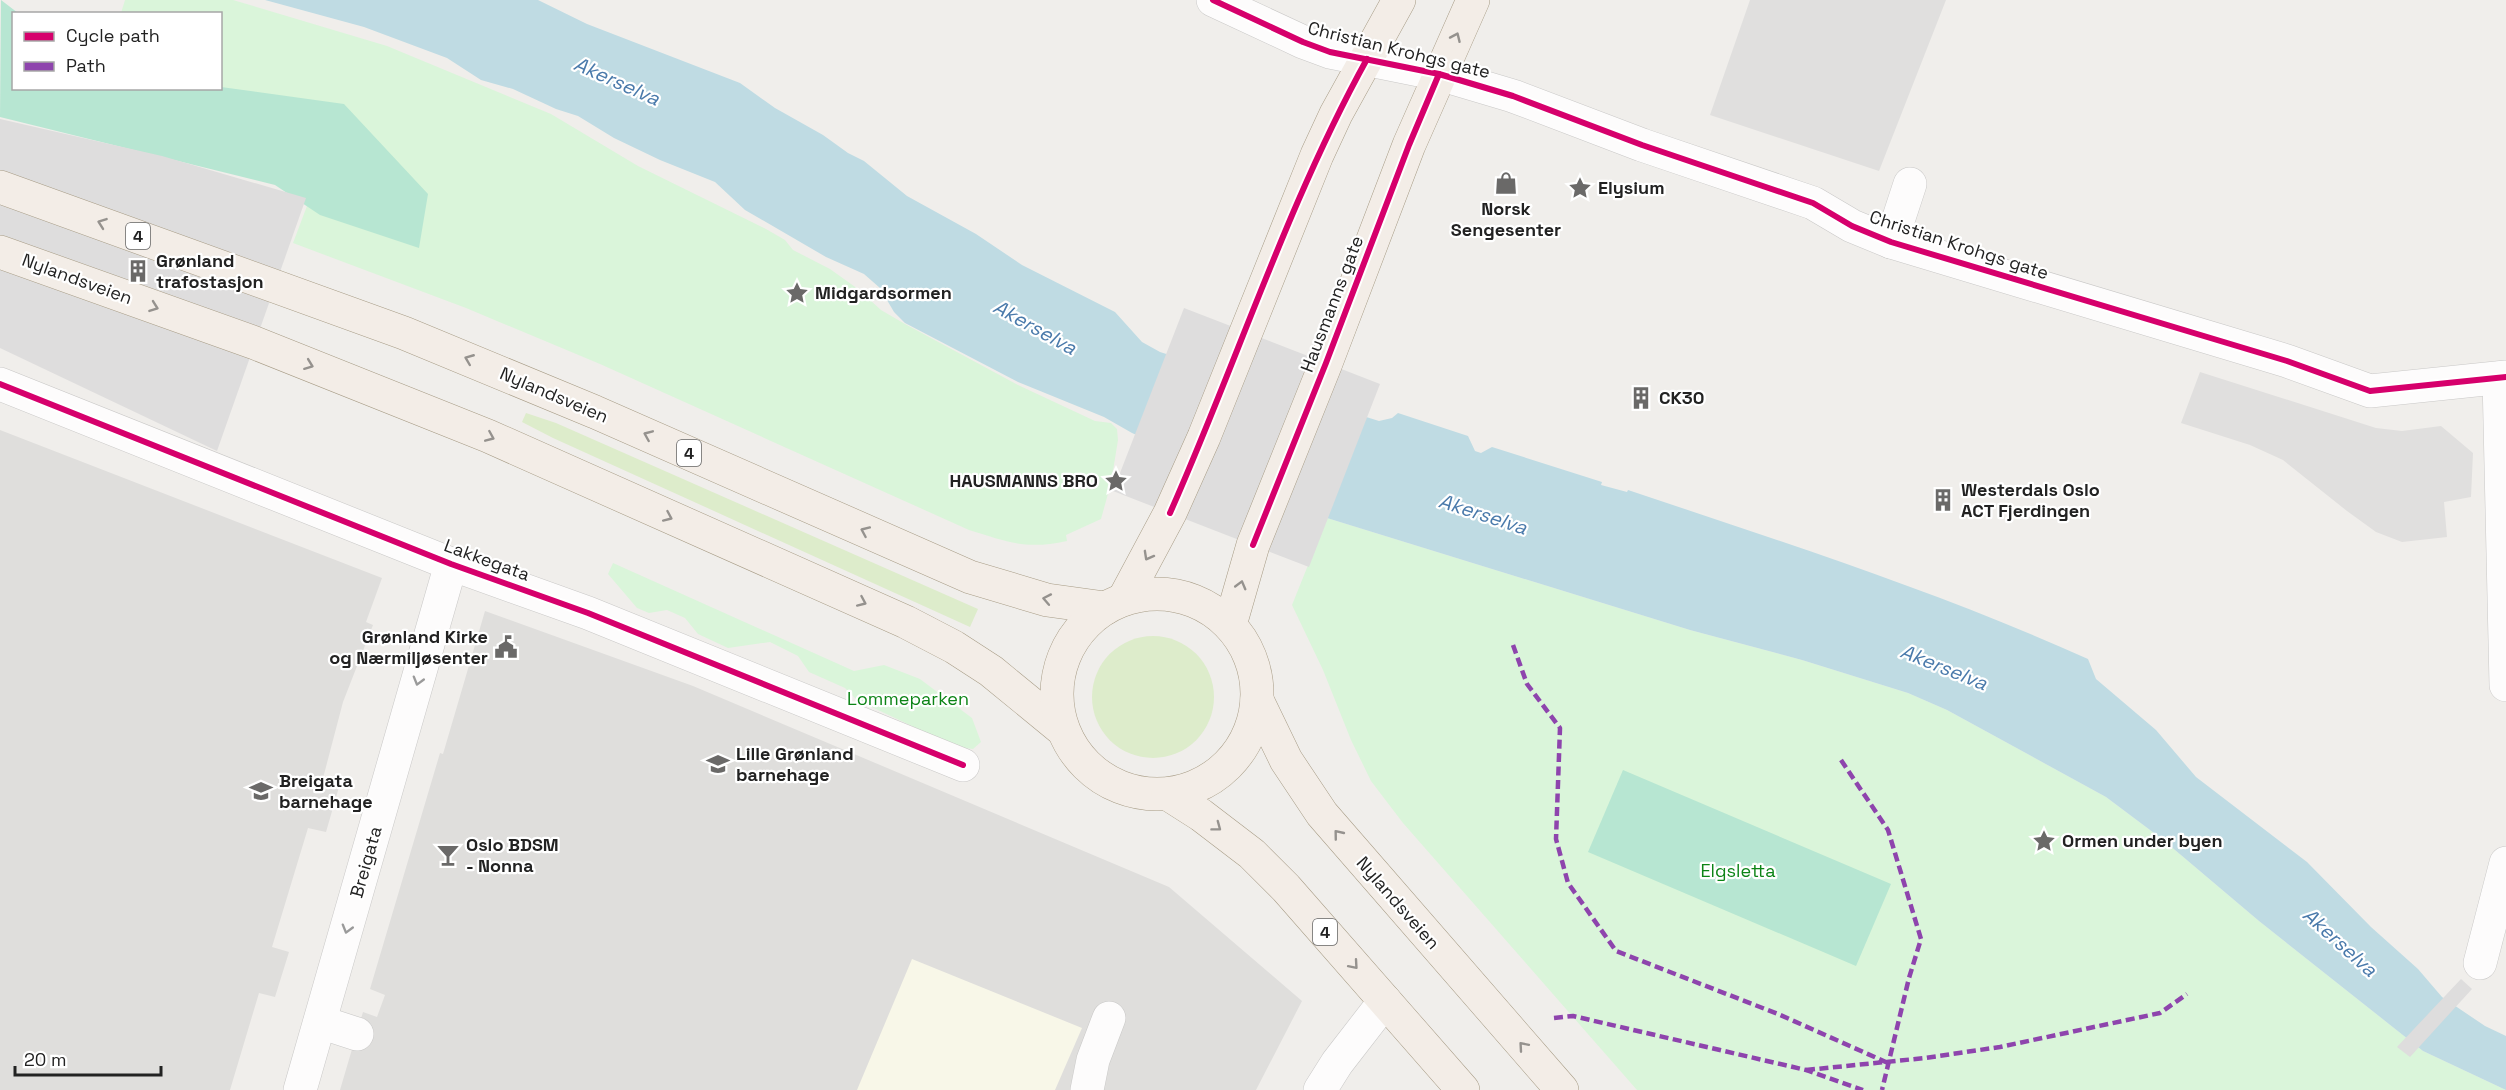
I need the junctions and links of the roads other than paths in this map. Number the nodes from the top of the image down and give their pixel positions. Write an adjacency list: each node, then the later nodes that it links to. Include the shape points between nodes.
1 (1213, 0): 4 (street, Christian Krohgs gate, via 1303,42)
2 (1400, 0): 4 (main road)
3 (1473, 0): 5 (main road, Hausmanns gate, one-way to 3)
4 (1367, 60): 5 (street, Christian Krohgs gate); 14 (main road, one-way to 14, via 1317,155 1170,513)
5 (1439, 74): 8 (street, Christian Krohgs gate, via 1513,96 1813,203 1852,226); 15 (main road, Hausmanns gate, one-way to 5, via 1253,545)
6 (1910, 184): 8 (street)
7 (0, 187): 14 (main road, Nylandsveien / 4, one-way to 7, via 1047,600 970,577 404,333)
8 (1891, 242): 10 (street, Christian Krohgs gate, via 2287,361 2370,391)
9 (0, 252): 18 (main road, Nylandsveien, one-way to 18, via 255,343 488,436 906,622 991,671)
10 (2502, 378): 13 (street)
11 (0, 384): 12 (street, Lakkegata)
12 (451, 564): 19 (street, Lakkegata, via 588,613); 25 (street, Breigata, one-way to 25)
13 (2505, 568): 16 (street)
14 (1115, 603): 15 (main road, Nylandsveien, via 1147,594 1170,594 1212,610); 18 (main road, Nylandsveien, via 1086,622 1062,661 1057,684)
15 (1230, 625): 17 (main road, Nylandsveien, via 1245,647 1255,673)
16 (2506, 685)
17 (1257, 700): 20 (main road, Nylandsveien, via 1249,734 1230,763 1191,789); 31 (main road, Nylandsveien, one-way to 17, via 1322,814 1286,760)
18 (1063, 730): 20 (main road, Nylandsveien, via 1075,754 1116,787 1142,794)
19 (963, 765)
20 (1168, 794): 23 (main road, 4, one-way to 23, via 1252,854)
21 (2506, 863): 22 (street)
22 (2480, 963)
23 (1385, 1001): 29 (street); 30 (main road, 4)
24 (1109, 1018): 28 (street, via 1093,1060)
25 (320, 1022): 26 (street); 27 (street, Breigata)
26 (357, 1034)
27 (300, 1090)
28 (1087, 1090)
29 (1320, 1090)
30 (1463, 1090)
31 (1562, 1090)

